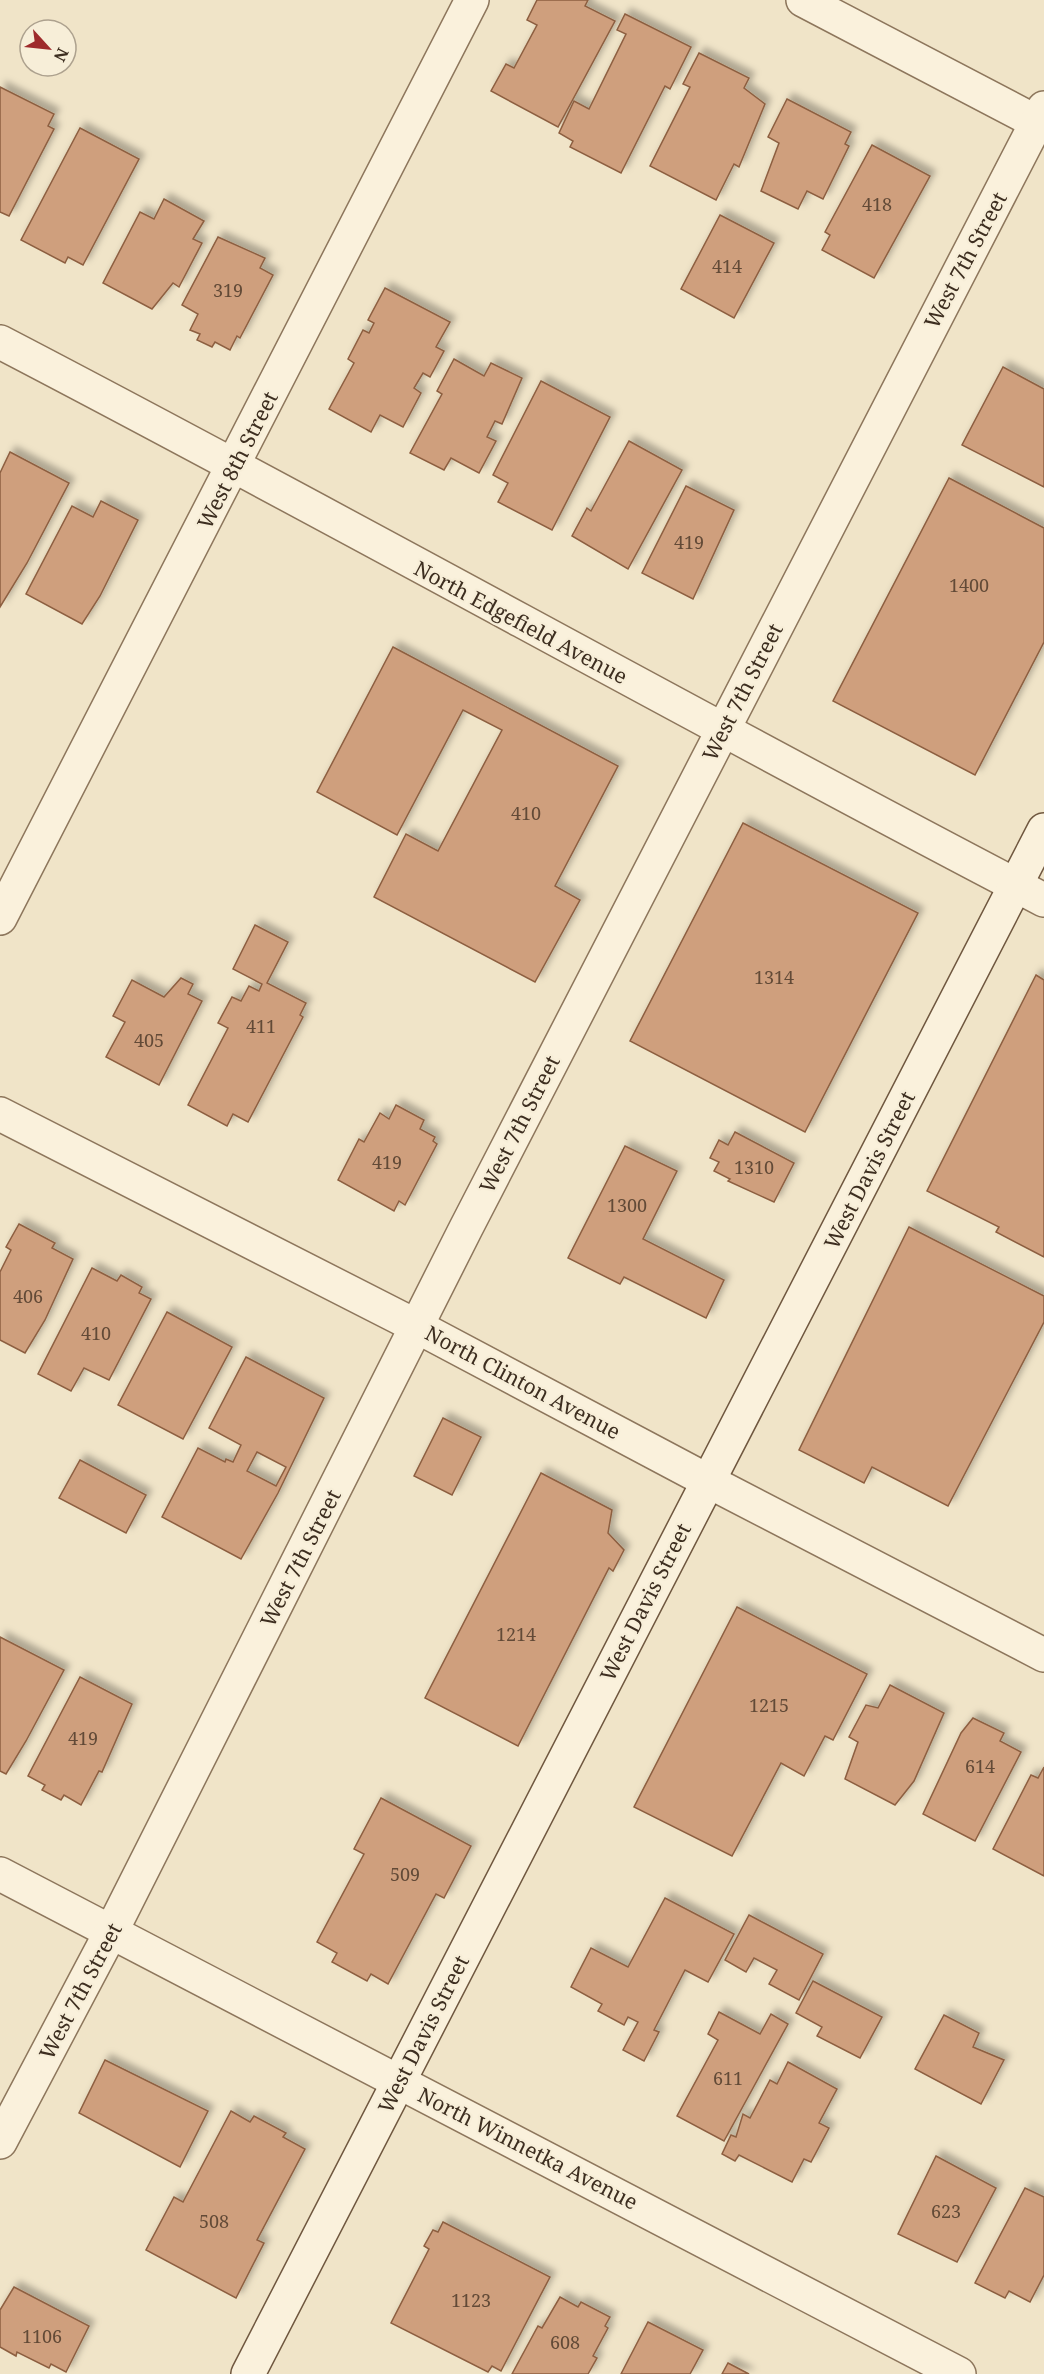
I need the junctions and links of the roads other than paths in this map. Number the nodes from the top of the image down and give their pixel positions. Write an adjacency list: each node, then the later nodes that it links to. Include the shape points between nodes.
1 (472, 0): 5 (street, West 8th Street)
2 (804, 0): 3 (street)
3 (1042, 119): 6 (street, West 7th Street)
4 (0, 342): 5 (street, North Edgefield Avenue)
5 (234, 467): 6 (street, North Edgefield Avenue); 10 (street, West 8th Street)
6 (722, 730): 8 (street, North Edgefield Avenue); 12 (street, West 7th Street)
7 (1044, 830): 8 (street, West Davis Street)
8 (1016, 885): 9 (street, North Edgefield Avenue); 13 (street, West Davis Street)
9 (1044, 900)
10 (0, 918)
11 (0, 1114): 12 (street, North Clinton Avenue)
12 (416, 1326): 13 (street, North Clinton Avenue); 16 (street, West 7th Street)
13 (708, 1481): 14 (street, North Clinton Avenue); 17 (street, West Davis Street)
14 (1044, 1655)
15 (0, 1874): 16 (street, North Winnetka Avenue)
16 (111, 1932): 17 (street, North Winnetka Avenue); 18 (street, West 7th Street)
17 (398, 2081): 19 (street, West Davis Street); 20 (street, North Winnetka Avenue)
18 (0, 2142)
19 (248, 2374)
20 (959, 2374)

